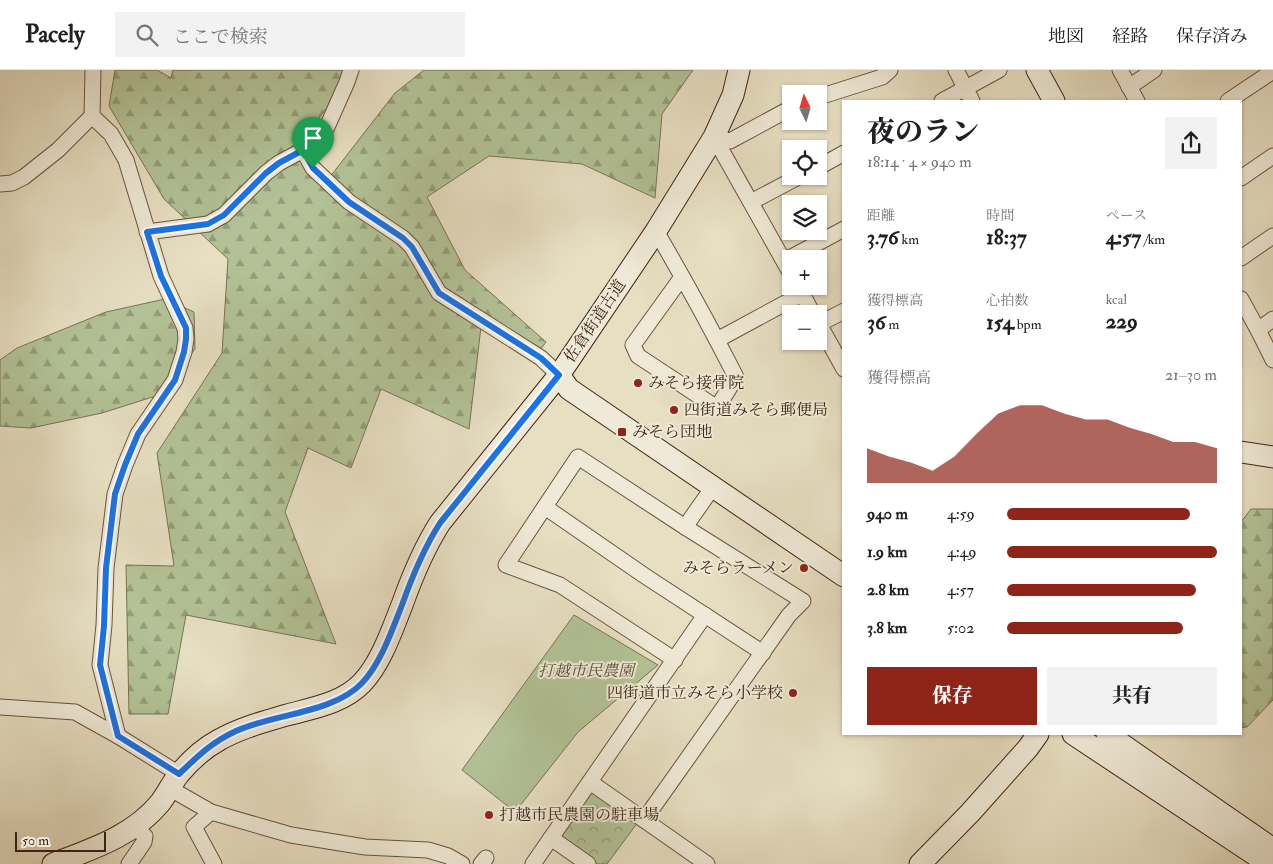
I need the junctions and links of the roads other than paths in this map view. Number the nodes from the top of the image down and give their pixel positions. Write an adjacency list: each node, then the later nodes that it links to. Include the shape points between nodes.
1 (93, 70): 19 (street)
2 (351, 70): 21 (street, via 327,128)
3 (740, 70): 20 (street, 佐倉街道古道)
4 (890, 70): 12 (street, via 882,77)
5 (956, 70): 13 (street)
6 (999, 70): 13 (street)
7 (1037, 70): 15 (street)
8 (1120, 70): 11 (street)
9 (1154, 70): 11 (street)
10 (1273, 71): 17 (street)
11 (1129, 87): 16 (street)
12 (828, 94)
13 (969, 95): 14 (street)
14 (946, 100)
15 (1053, 100)
16 (1136, 100)
17 (1230, 100)
18 (782, 113): 20 (street, via 730,141)
19 (92, 116): 26 (street, via 58,150 24,177); 31 (street, via 111,134 126,160)
20 (714, 137): 28 (street); 30 (street, 佐倉街道古道)
21 (303, 150): 31 (street, via 266,173 224,215 208,224); 47 (street, via 313,168 349,202 412,247 439,293 541,358)
22 (842, 154): 24 (street)
23 (1273, 156): 25 (street)
24 (827, 163)
25 (1242, 177)
26 (0, 184)
27 (783, 185): 28 (street)
28 (752, 202): 34 (street)
29 (842, 230): 33 (street)
30 (656, 231): 36 (street); 47 (street, 佐倉街道古道)
31 (147, 232): 62 (street, via 161,276 186,328 186,339 175,380 138,434 115,494 100,665)
32 (1273, 236): 35 (street)
33 (805, 250)
34 (782, 257)
35 (1242, 257)
36 (682, 277): 44 (street); 44 (street, via 633,345 638,356 717,408 736,377)
37 (792, 295): 44 (street)
38 (1242, 301): 42 (street)
39 (842, 312): 41 (street)
40 (1273, 319): 42 (street)
41 (827, 320)
42 (1258, 330): 45 (street)
43 (827, 338): 46 (street)
44 (717, 340)
45 (1273, 360)
46 (842, 365)
47 (559, 375): 50 (street, via 569,389); 53 (street, via 579,380); 63 (street, 佐倉街道古道, via 440,523 410,585 390,637 362,683 342,698 325,705 238,730 202,751)
48 (1242, 452): 49 (street)
49 (1273, 457)
50 (713, 487): 52 (street); 54 (street)
51 (545, 507): 52 (street, via 578,457); 55 (street); 57 (street, via 506,565 560,585)
52 (685, 527): 56 (street, via 803,601)
53 (842, 557)
54 (842, 575)
55 (705, 615): 56 (street); 57 (street)
56 (763, 652): 66 (street)
57 (675, 660): 64 (street)
58 (0, 707): 62 (street, via 75,712)
59 (1037, 735): 78 (street, via 970,813)
60 (1074, 735): 70 (street)
61 (1108, 735): 69 (street)
62 (118, 736): 63 (street)
63 (174, 781): 65 (street); 67 (street, 佐倉街道古道, via 161,802)
64 (590, 782): 66 (street); 68 (street)
65 (211, 812): 73 (street, via 194,828); 74 (street, via 291,835 365,847 428,850)
66 (644, 820): 77 (street)
67 (134, 827): 71 (street, 佐倉街道古道, via 107,843); 72 (street, via 144,836 144,842)
68 (551, 838): 75 (street); 76 (street)
69 (1273, 849)
70 (1244, 857): 79 (street)
71 (53, 864)
72 (129, 864)
73 (214, 864)
74 (462, 864)
75 (533, 864)
76 (588, 864)
77 (707, 864)
78 (920, 864)
79 (1269, 864)

